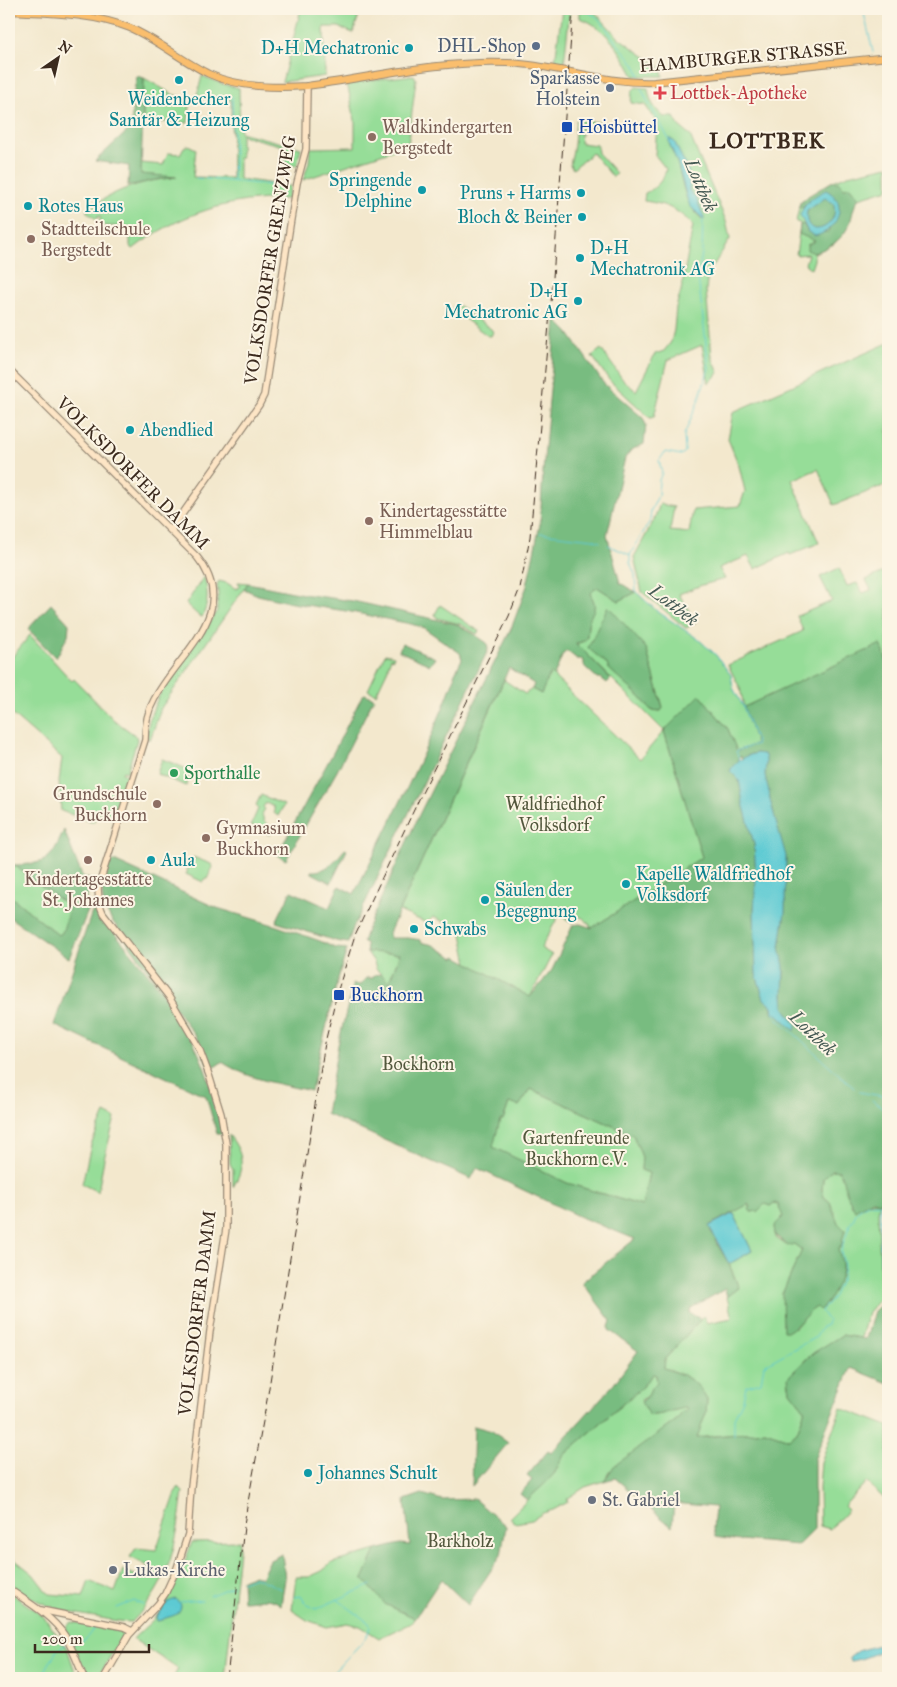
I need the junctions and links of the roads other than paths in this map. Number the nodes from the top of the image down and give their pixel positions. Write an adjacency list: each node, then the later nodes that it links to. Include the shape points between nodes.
1 (9, 11): 3 (main road, HAMBURGER STRASSE, via 102,20 136,31 215,76 245,84)
2 (888, 57): 3 (main road, HAMBURGER STRASSE, via 643,82 508,63 475,63)
3 (307, 86): 5 (main road, VOLKSDORFER GRENZWEG, via 306,149 292,212 264,395)
4 (9, 370): 5 (main road, VOLKSDORFER DAMM)
5 (171, 530): 8 (main road, VOLKSDORFER DAMM, via 207,571 214,600 209,619 150,708 145,740 99,881 98,895 105,915 169,997 207,1068 226,1144 226,1229 210,1331 188,1534 168,1588 158,1604)
6 (9, 1589): 7 (main road)
7 (40, 1610): 8 (main road); 9 (main road, via 60,1629)
8 (132, 1631): 10 (main road, VOLKSDORFER DAMM)
9 (84, 1678)
10 (104, 1678)

